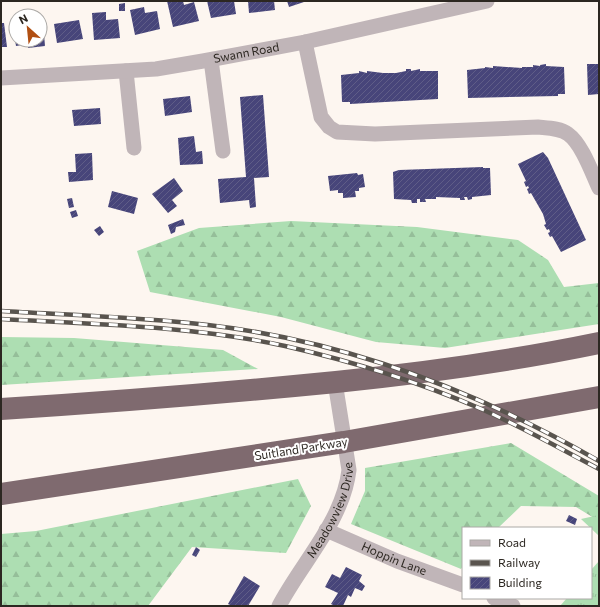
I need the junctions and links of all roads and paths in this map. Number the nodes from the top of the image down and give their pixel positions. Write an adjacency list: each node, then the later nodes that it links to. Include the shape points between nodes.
1 (487, 1): 2 (street, Swann Road)
2 (305, 42): 3 (street, Swann Road); 8 (street, via 321,117 337,132 375,134 538,127 557,129 569,134 576,143)
3 (211, 60): 4 (street, Swann Road); 7 (street)
4 (126, 71): 5 (street, Swann Road); 6 (street)
5 (1, 78)
6 (134, 148)
7 (223, 151)
8 (599, 188)
9 (599, 343): 10 (highway, via 474,365)
10 (335, 382): 12 (highway, via 212,394); 13 (street, Meadowview Drive)
11 (599, 397): 13 (highway, Suitland Parkway)
12 (1, 409)
13 (344, 442): 14 (highway, Suitland Parkway); 15 (street, Meadowview Drive, via 349,470 348,480 334,518)
14 (1, 494)
15 (326, 530): 16 (street, Hoppin Lane); 18 (street, Meadowview Drive)
16 (462, 586)
17 (496, 599): 19 (street)
18 (279, 606)
19 (514, 606)

